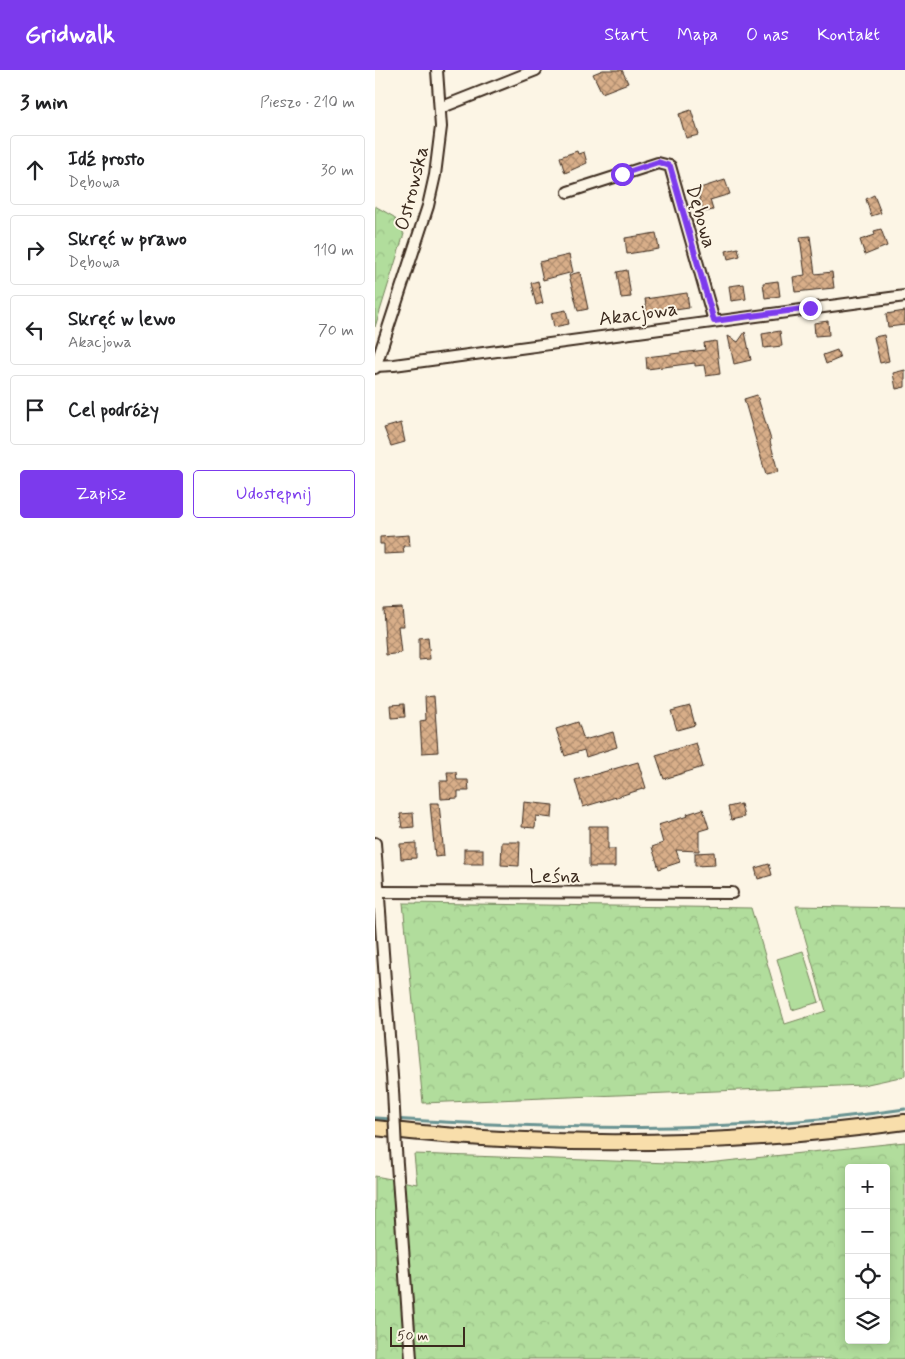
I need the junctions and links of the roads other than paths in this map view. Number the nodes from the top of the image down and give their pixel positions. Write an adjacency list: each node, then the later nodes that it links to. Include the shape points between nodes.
1 (437, 70): 3 (street, Ostrowska)
2 (536, 70): 3 (street)
3 (440, 108): 7 (street, Ostrowska, via 440,148 429,206)
4 (567, 192): 6 (street, Dębowa, via 658,162 670,166)
5 (905, 296): 6 (street, Akacjowa)
6 (714, 321): 7 (street, Akacjowa)
7 (375, 366)
8 (375, 844): 9 (street)
9 (378, 892): 10 (street, Leśna); 13 (street, bridge)
10 (733, 893)
11 (905, 1122): 12 (highway, via 776,1135 652,1141 505,1138)
12 (375, 1128)
13 (411, 1359)

